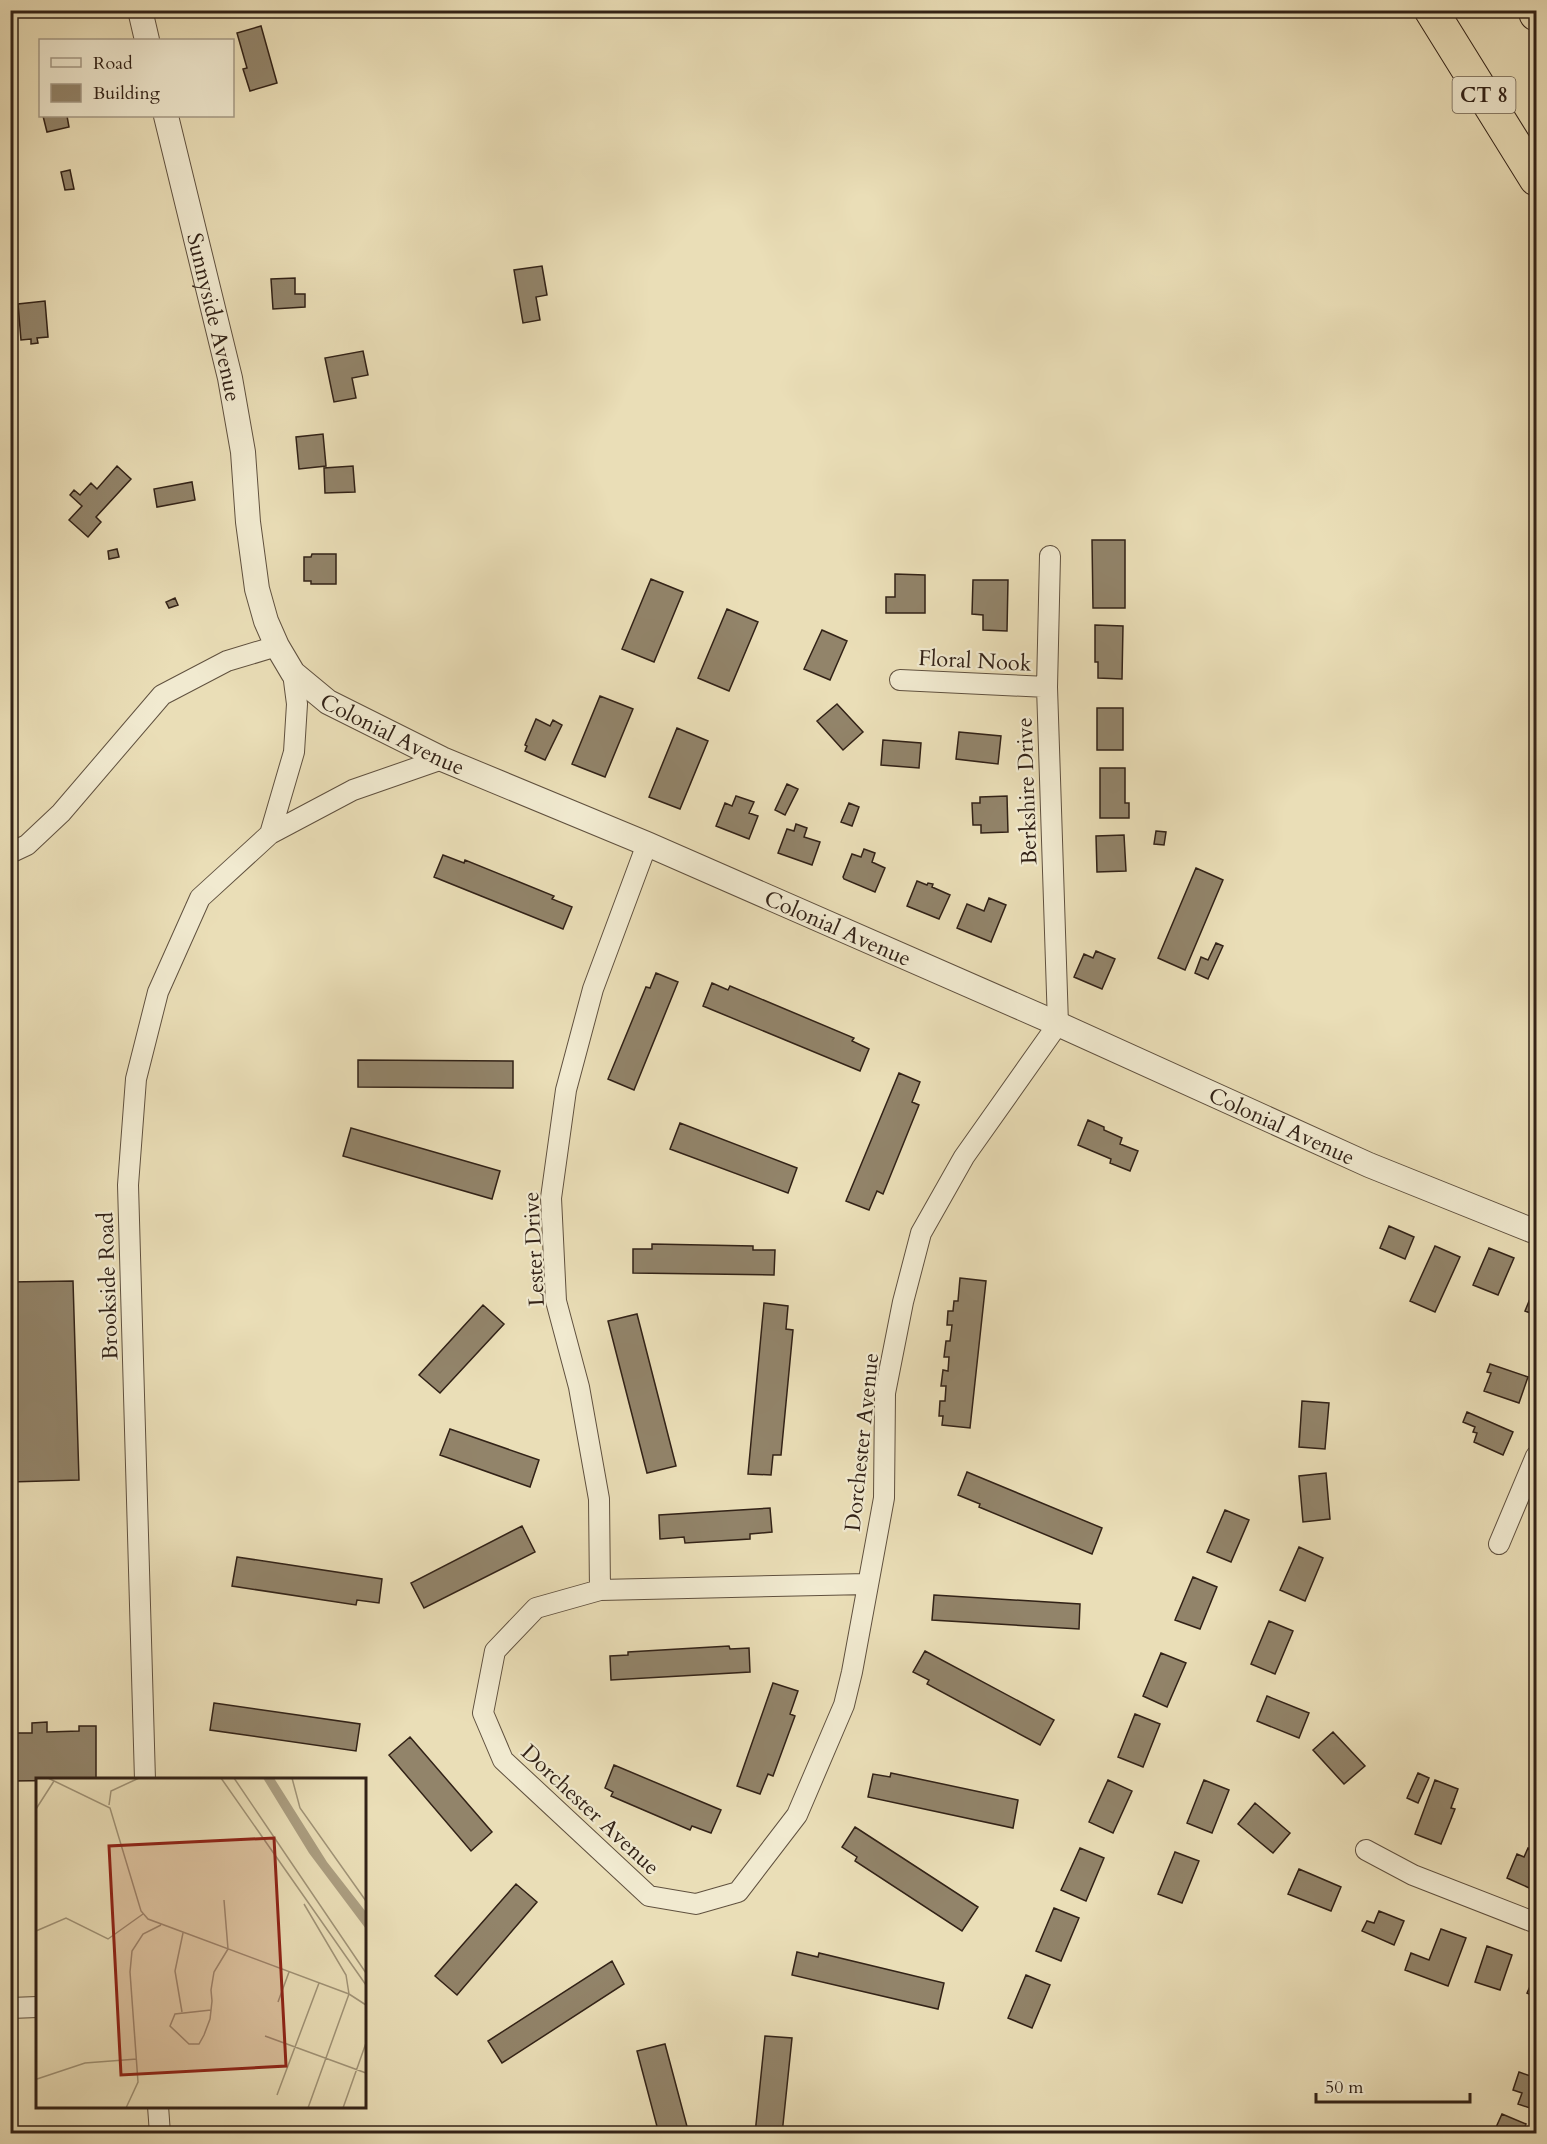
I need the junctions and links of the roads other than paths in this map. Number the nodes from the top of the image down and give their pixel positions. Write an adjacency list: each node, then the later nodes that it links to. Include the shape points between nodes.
1 (140, 10): 3 (street)
2 (1431, 10): 5 (highway, CT 8)
3 (147, 39)
4 (166, 117): 6 (street, Sunnyside Avenue, via 230,378 243,452)
5 (1536, 179)
6 (248, 522): 8 (street, Colonial Avenue, via 257,589)
7 (1050, 556): 11 (street, Berkshire Drive)
8 (276, 646): 9 (street, Colonial Avenue); 15 (street, via 227,661 162,695 61,813 27,845)
9 (293, 673): 12 (street, Colonial Avenue, via 328,702); 13 (street, via 297,704 294,752)
10 (900, 680): 11 (street, Floral Nook)
11 (1047, 687): 16 (street, Berkshire Drive)
12 (442, 759): 13 (street, Brookside Road, via 353,790); 14 (street, Colonial Avenue)
13 (270, 834): 22 (street, Brookside Road, via 200,898 158,992 136,1079 128,1185)
14 (647, 844): 16 (street, Colonial Avenue); 21 (street, Lester Drive, via 592,989 566,1090 551,1198 556,1301 579,1387 599,1500)
15 (10, 853)
16 (1058, 1024): 17 (street, Colonial Avenue, via 1369,1165); 20 (street, Dorchester Avenue, via 964,1158 921,1233 885,1393 884,1498)
17 (1536, 1232)
18 (1536, 1456): 19 (street)
19 (1499, 1544)
20 (867, 1584): 21 (street, Dorchester Avenue); 21 (street, Dorchester Avenue, via 844,1705 797,1815 738,1892 696,1904 649,1896 503,1760 483,1713 495,1651 536,1608)
21 (600, 1590)
22 (145, 1778)
23 (1366, 1850): 24 (street, via 1413,1875)
24 (1536, 1923)
25 (36, 2007): 26 (street)
26 (10, 2008)
27 (158, 2108): 28 (street)
28 (160, 2133)

